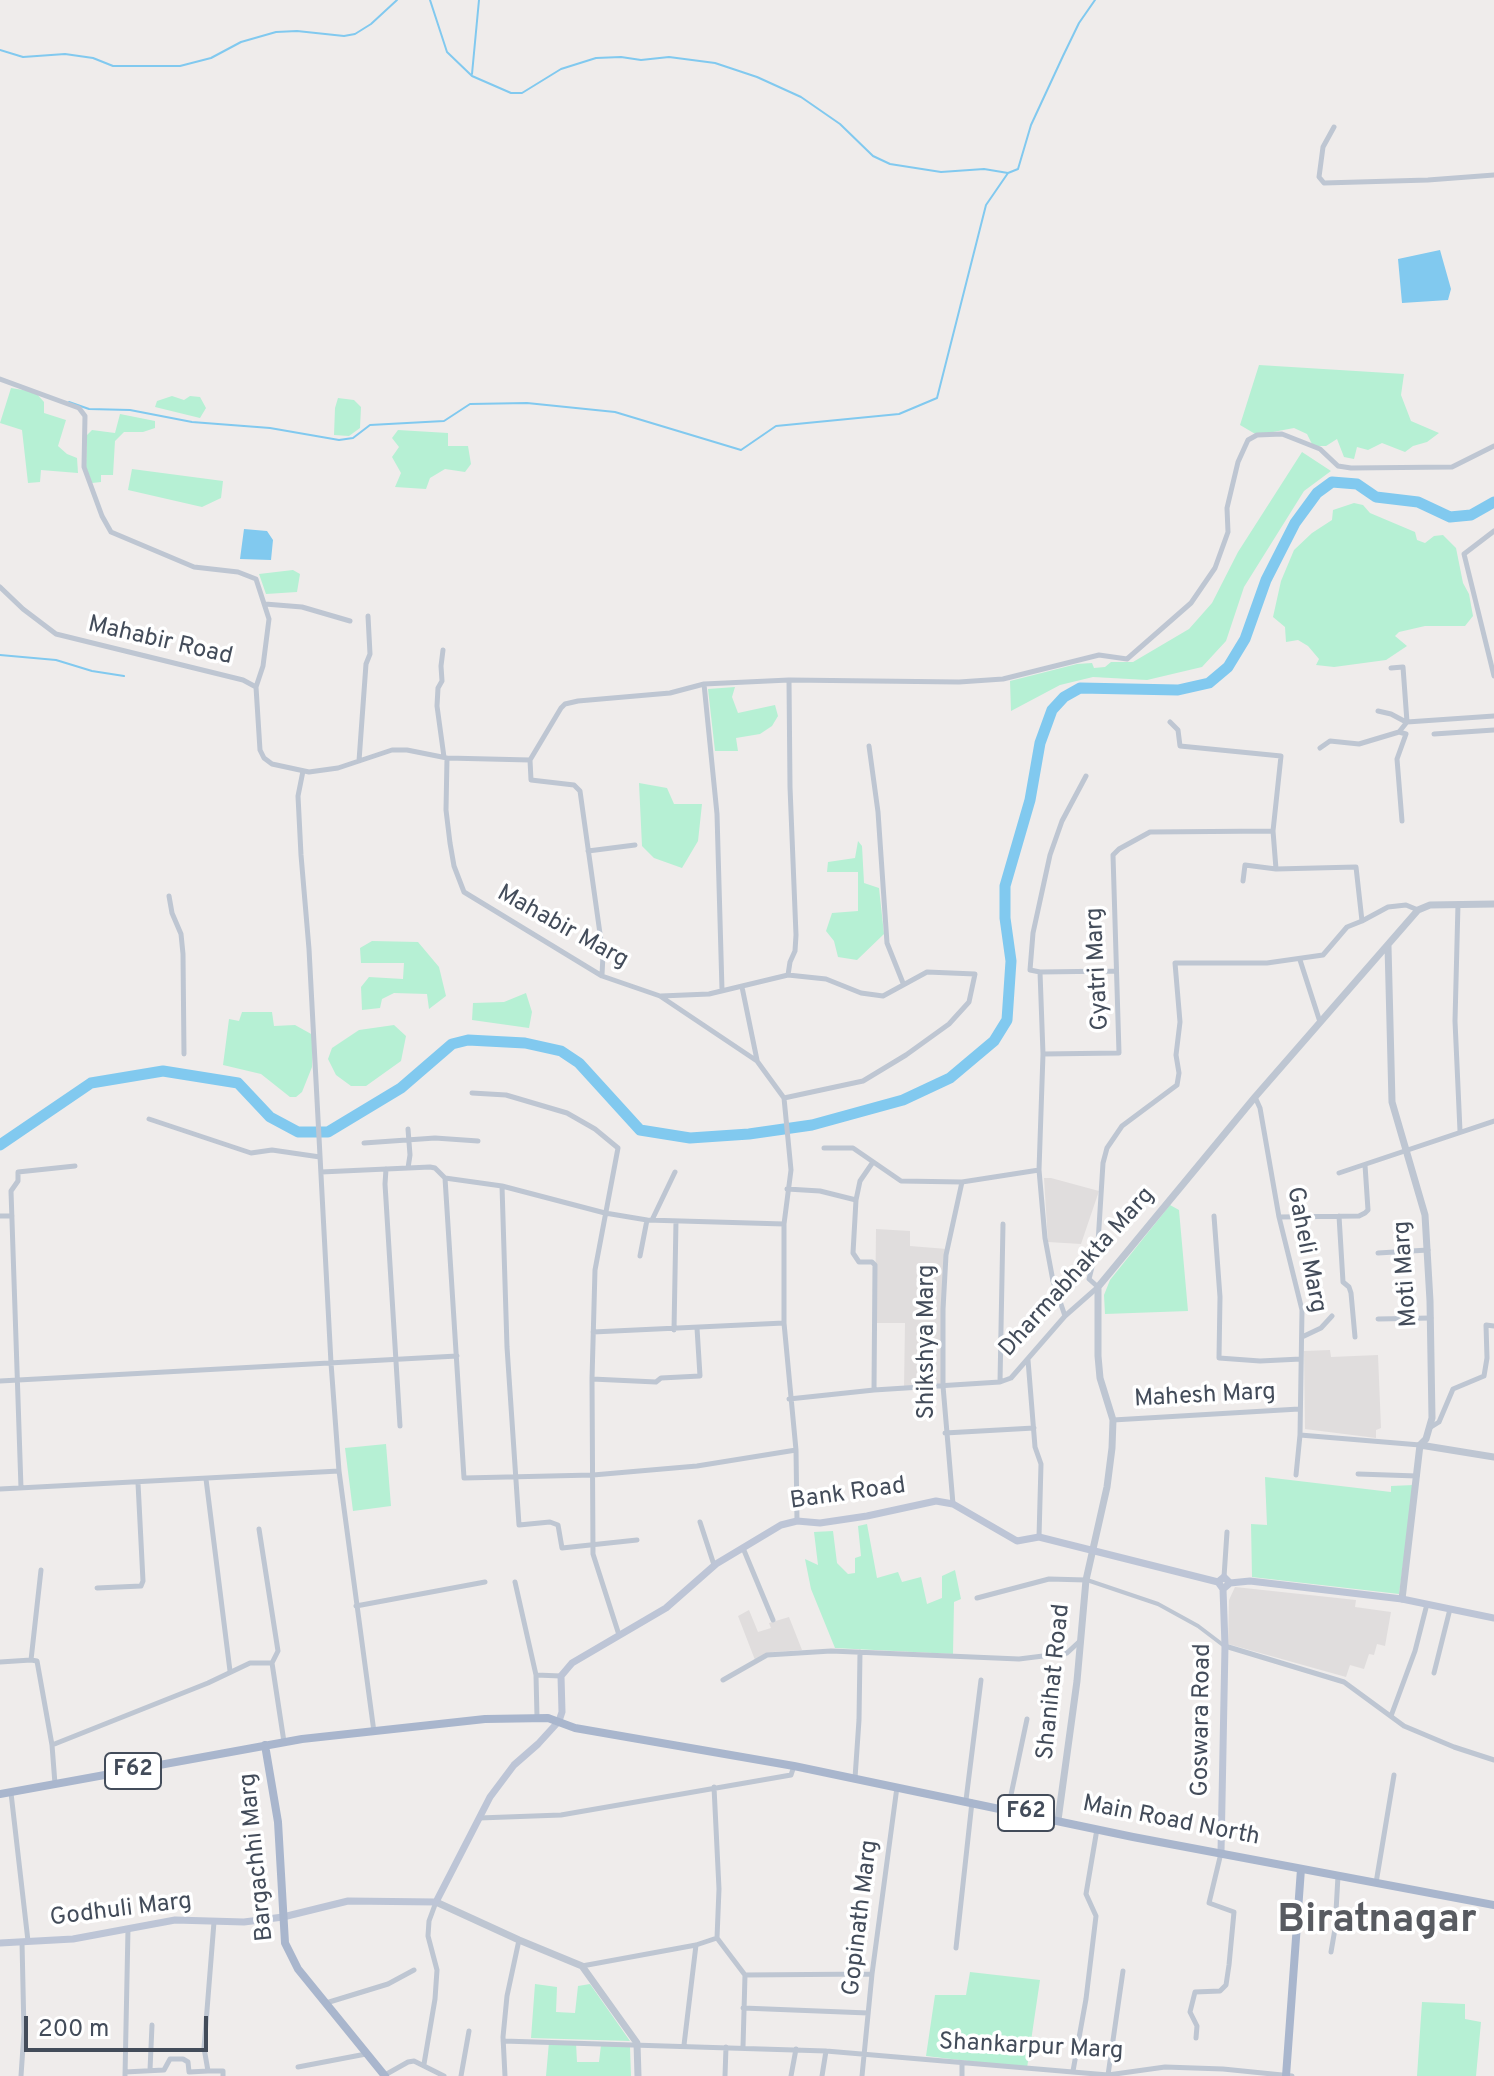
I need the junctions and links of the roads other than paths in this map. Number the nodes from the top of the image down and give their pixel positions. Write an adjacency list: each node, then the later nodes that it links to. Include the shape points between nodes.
1 (1334, 127): 2 (street, via 1323,147 1319,177 1324,183)
2 (1494, 175)
3 (0, 379): 7 (street, via 79,408 85,416 84,467 111,532 194,567 249,574)
4 (1494, 446): 13 (street, via 1452,467 1351,468 1282,434 1248,440 1236,470 1227,508 1228,532 1215,568 1191,603 1127,659 1099,655 1003,679 972,681)
5 (1494, 531): 12 (street, via 1464,554)
6 (0, 587): 15 (street, Mahabir Road, via 56,634)
7 (265, 604): 9 (street, via 302,607); 15 (street, via 269,619)
8 (368, 616): 28 (street, via 370,654)
9 (350, 621)
10 (443, 650): 26 (street, Mahabir Marg, via 437,706)
11 (1391, 668): 19 (street, via 1403,667)
12 (1494, 676)
13 (789, 680): 14 (street); 46 (street, via 796,935)
14 (704, 684): 27 (street, via 670,693 565,704); 50 (street, via 717,814)
15 (256, 687): 29 (street, Mahabir Road, via 264,758)
16 (1378, 711): 19 (street)
17 (1494, 716): 19 (street)
18 (1170, 722): 32 (street, via 1178,730 1180,746 1281,756)
19 (1407, 722): 21 (street); 22 (street)
20 (1494, 730): 23 (street)
21 (1399, 732): 22 (street); 25 (street, via 1359,744 1330,741)
22 (1406, 734): 31 (street, via 1397,759)
23 (1434, 734)
24 (869, 746): 48 (street, via 887,943)
25 (1320, 748)
26 (445, 758): 27 (street, Mahabir Road); 28 (street, Mahabir Road, via 392,750); 47 (street, Mahabir Marg, via 450,843 464,892)
27 (530, 760): 34 (street, via 531,780 578,787)
28 (359, 761): 29 (street, Mahabir Road, via 328,771)
29 (303, 771): 68 (street, via 298,796)
30 (1086, 776): 45 (street, via 1050,855 1033,933 1030,970)
31 (1402, 821)
32 (1273, 831): 35 (street); 44 (street, Gyatri Marg, via 1154,832 1113,855)
33 (635, 845): 34 (street)
34 (588, 851): 47 (street)
35 (1276, 869): 36 (street, via 1245,865); 41 (street, via 1356,867)
36 (1243, 881)
37 (169, 896): 53 (street, via 183,954)
38 (1458, 903): 39 (street); 40 (street); 62 (street, via 1455,1021)
39 (1494, 904)
40 (1418, 910): 41 (street, via 1388,907); 42 (street, Dharmabhakta Marg)
41 (1362, 921): 43 (street, via 1347,927 1323,955)
42 (1388, 946): 52 (street, Dharmabhakta Marg); 67 (street, Moti Marg, via 1392,1102)
43 (1300, 960): 52 (street); 96 (street, via 1175,963 1180,1022 1177,1085 1122,1126 1107,1148 1098,1243 1089,1279)
44 (1115, 971): 45 (street); 54 (street, Gyatri Marg, via 1119,1053)
45 (1040, 972): 54 (street)
46 (788, 975): 48 (street, via 826,979 883,996); 49 (street)
47 (602, 976): 51 (street, Mahabir Marg)
48 (903, 983): 58 (street, via 927,972 975,974 969,1002 906,1055 863,1081)
49 (742, 987): 50 (street); 55 (street)
50 (722, 990): 51 (street)
51 (660, 996): 55 (street, Mahabir Marg)
52 (1320, 1022): 57 (street, Dharmabhakta Marg)
53 (184, 1054)
54 (1043, 1054): 74 (street)
55 (757, 1061): 58 (street, Mahabir Marg)
56 (472, 1093): 83 (street, via 506,1095 567,1113 614,1142 618,1148)
57 (1255, 1097): 88 (street, Gaheli Marg); 96 (street, Dharmabhakta Marg)
58 (785, 1101): 81 (street, via 791,1170)
59 (149, 1119): 68 (street, via 251,1153)
60 (1494, 1121): 62 (street)
61 (408, 1129): 63 (street)
62 (1460, 1131): 67 (street)
63 (409, 1140): 64 (street); 65 (street); 72 (street)
64 (478, 1141)
65 (364, 1143)
66 (824, 1148): 69 (street, via 853,1148)
67 (1406, 1151): 70 (street); 93 (street, Moti Marg, via 1425,1215)
68 (320, 1154): 75 (street)
69 (873, 1162): 79 (street, via 901,1181); 82 (street, via 860,1181)
70 (1365, 1165): 77 (street); 87 (street, via 1368,1210 1359,1216)
71 (75, 1166): 85 (street, via 18,1172 11,1191)
72 (408, 1168): 73 (street); 78 (street, via 435,1168)
73 (386, 1169): 75 (street); 109 (street)
74 (1039, 1170): 79 (street); 97 (street, via 1050,1266)
75 (321, 1172): 112 (street)
76 (675, 1172): 89 (street)
77 (1339, 1173)
78 (445, 1178): 80 (street); 108 (street)
79 (962, 1182): 117 (street, Shikshya Marg, via 946,1255)
80 (502, 1186): 83 (street); 134 (street)
81 (787, 1189): 82 (street); 91 (street)
82 (856, 1200): 118 (street, via 853,1253 859,1262 875,1265)
83 (605, 1213): 89 (street); 105 (street)
84 (0, 1216): 85 (street)
85 (12, 1216): 114 (street)
86 (1214, 1216): 111 (street, via 1219,1358)
87 (1339, 1216): 88 (street); 107 (street, via 1343,1282 1351,1293)
88 (1279, 1217): 106 (street, Gaheli Marg, via 1302,1310)
89 (650, 1220): 90 (street); 95 (street)
90 (676, 1221): 91 (street); 104 (street)
91 (784, 1224): 101 (street)
92 (1003, 1224): 116 (street)
93 (1428, 1250): 94 (street); 99 (street, Moti Marg)
94 (1378, 1253)
95 (640, 1256)
96 (1098, 1287): 97 (street, Dharmabhakta Marg); 121 (street, via 1100,1378)
97 (1065, 1316): 110 (street, Dharmabhakta Marg)
98 (1332, 1316): 106 (street)
99 (1431, 1318): 100 (street); 123 (street, Moti Marg)
100 (1378, 1319)
101 (784, 1323): 103 (street); 119 (street)
102 (1494, 1326): 123 (street, via 1486,1325 1484,1376 1453,1389 1439,1422)
103 (697, 1328): 104 (street); 113 (street, via 700,1376 656,1382)
104 (674, 1330): 105 (street)
105 (592, 1332): 113 (street)
106 (1302, 1337): 111 (street, Gaheli Marg)
107 (1355, 1337)
108 (457, 1356): 109 (street); 134 (street, via 464,1478)
109 (396, 1359): 112 (street); 122 (street)
110 (1028, 1359): 116 (street, Dharmabhakta Marg); 124 (street)
111 (1301, 1359): 120 (street, Gaheli Marg)
112 (331, 1363): 114 (street); 130 (street)
113 (592, 1379): 132 (street)
114 (19, 1380): 115 (street); 138 (street)
115 (0, 1381)
116 (1000, 1382): 117 (street, Dharmabhakta Marg)
117 (943, 1386): 118 (street, Dharmabhakta Marg); 125 (street, Shikshya Marg)
118 (874, 1390): 119 (street, Dharmabhakta Marg)
119 (789, 1399): 128 (street)
120 (1299, 1409): 121 (street, Mahesh Marg); 126 (street, Gaheli Marg)
121 (1113, 1420): 149 (street, Shanihat Road, via 1107,1487)
122 (400, 1426)
123 (1431, 1427): 127 (street)
124 (1034, 1428): 125 (street); 145 (street, via 1041,1464)
125 (945, 1433): 140 (street, Shikshya Marg)
126 (1300, 1435): 127 (street); 133 (street, Gaheli Marg)
127 (1420, 1445): 129 (street); 135 (street)
128 (796, 1450): 132 (street); 141 (street)
129 (1494, 1457)
130 (339, 1471): 136 (street); 160 (street)
131 (1358, 1474): 135 (street)
132 (593, 1475): 134 (street); 147 (street)
133 (1296, 1475)
134 (516, 1476): 147 (street, via 519,1525 558,1525 562,1548)
135 (1417, 1476): 158 (street)
136 (206, 1479): 137 (street); 171 (street)
137 (138, 1483): 138 (street); 156 (street, via 143,1581 141,1586)
138 (21, 1488): 139 (street)
139 (0, 1489)
140 (953, 1504): 141 (main road, Bank Road, via 936,1501 820,1523); 145 (main road, via 1017,1541)
141 (797, 1521): 148 (main road, Bank Road)
142 (700, 1522): 150 (street)
143 (259, 1529): 170 (street, via 278,1651)
144 (1227, 1532): 155 (street)
145 (1039, 1537): 149 (main road)
146 (637, 1540): 147 (street)
147 (593, 1544): 164 (street)
148 (743, 1548): 150 (main road, Bank Road); 163 (street)
149 (1093, 1550): 152 (street, Shanihat Road); 155 (main road)
150 (714, 1566): 164 (main road, Bank Road, via 666,1608)
151 (41, 1570): 168 (street)
152 (1086, 1580): 157 (street, via 1049,1579); 165 (street, Shanihat Road); 166 (street, via 1158,1604)
153 (485, 1582): 160 (street)
154 (515, 1582): 173 (street)
155 (1224, 1583): 158 (main road, via 1250,1581); 166 (main road, Goswara Road)
156 (97, 1588)
157 (977, 1598)
158 (1402, 1599): 159 (main road)
159 (1427, 1604): 161 (main road); 177 (street)
160 (356, 1606): 181 (street)
161 (1450, 1609): 162 (main road); 172 (street)
162 (1494, 1618)
163 (773, 1620)
164 (619, 1636): 174 (main road, Bank Road, via 572,1663)
165 (1080, 1641): 167 (street, via 1067,1653 1019,1659); 197 (street, Shanihat Road)
166 (1225, 1646): 177 (street, via 1344,1682); 199 (main road, Goswara Road)
167 (860, 1652): 175 (street, via 767,1655); 188 (street)
168 (31, 1660): 169 (street); 183 (street, via 37,1661)
169 (0, 1662)
170 (272, 1663): 171 (street, via 250,1663); 182 (street)
171 (230, 1671): 183 (street)
172 (1434, 1673)
173 (536, 1675): 174 (street); 178 (street)
174 (561, 1676): 180 (main road)
175 (723, 1680)
176 (981, 1680): 194 (street)
177 (1391, 1716): 185 (street, via 1429,1737)
178 (537, 1717): 180 (main road, F62); 181 (main road, F62)
179 (1027, 1719): 195 (street)
180 (559, 1721): 186 (main road, Main Road North / F62); 196 (main road, via 514,1765)
181 (374, 1732): 182 (main road, F62)
182 (284, 1742): 184 (main road, F62)
183 (52, 1745): 189 (street)
184 (265, 1745): 189 (main road, F62); 205 (main road, Bargachhi Marg, via 278,1822)
185 (1494, 1760)
186 (794, 1766): 188 (main road, Main Road North / F62); 191 (street, via 791,1775)
187 (1394, 1775): 202 (street)
188 (855, 1779): 190 (main road, Main Road North / F62)
189 (55, 1783): 192 (main road, F62); 193 (main road, F62)
190 (897, 1786): 194 (main road, Main Road North / F62); 218 (street, Gopinath Marg)
191 (714, 1787): 196 (street, via 561,1815); 208 (street)
192 (0, 1792): 193 (main road, F62)
193 (10, 1792): 210 (street)
194 (969, 1801): 195 (main road, Main Road North / F62); 213 (street)
195 (1008, 1809): 197 (main road, Main Road North / F62)
196 (478, 1818): 203 (main road)
197 (1058, 1820): 198 (main road, Main Road North / F62)
198 (1097, 1828): 199 (main road, Main Road North / F62); 240 (street, via 1086,1894 1096,1916)
199 (1221, 1852): 200 (main road, Main Road North / F62); 225 (street, via 1209,1903 1234,1912 1229,1965 1220,1991 1195,1992 1190,2012)
200 (1301, 1869): 201 (main road, Main Road North / F62); 256 (main road)
201 (1338, 1876): 202 (main road, Main Road North / F62); 214 (street)
202 (1376, 1883): 204 (main road, Main Road North / F62)
203 (436, 1902): 205 (main road, Godhuli Marg, via 348,1901); 209 (street); 235 (street, via 428,1936 437,1970 435,1999)
204 (1494, 1905)
205 (283, 1917): 206 (main road, Godhuli Marg); 220 (main road, Bargachhi Marg, via 285,1943)
206 (214, 1922): 207 (main road, Godhuli Marg, via 175,1920); 239 (street, via 204,2048)
207 (128, 1928): 210 (main road, Godhuli Marg); 242 (street)
208 (717, 1938): 212 (street); 219 (street)
209 (519, 1940): 215 (street); 226 (street)
210 (25, 1942): 211 (main road, Godhuli Marg); 244 (street)
211 (0, 1943)
212 (696, 1945): 215 (street); 228 (street)
213 (956, 1948)
214 (1331, 1952)
215 (582, 1966): 227 (street)
216 (414, 1970): 220 (street, via 388,1984)
217 (1123, 1971): 243 (street)
218 (872, 1974): 219 (street); 222 (street, Gopinath Marg)
219 (745, 1975): 221 (street)
220 (325, 2003): 233 (main road, Bargachhi Marg)
221 (743, 2008): 222 (street); 230 (street)
222 (868, 2013): 234 (street, Gopinath Marg)
223 (152, 2025): 238 (street)
224 (469, 2031): 248 (street)
225 (1196, 2038)
226 (503, 2041): 227 (street, Shankarpur Marg); 249 (street)
227 (637, 2043): 228 (street, Shankarpur Marg); 250 (street)
228 (684, 2045): 229 (street, Shankarpur Marg)
229 (726, 2047): 230 (street, Shankarpur Marg); 251 (street)
230 (743, 2047): 231 (street, Shankarpur Marg)
231 (796, 2049): 232 (street, Shankarpur Marg); 252 (street)
232 (826, 2051): 234 (street, Shankarpur Marg); 253 (street)
233 (366, 2054): 237 (street); 246 (main road, Bargachhi Marg)
234 (864, 2054): 236 (street, Shankarpur Marg); 254 (street, Gopinath Marg)
235 (424, 2064): 246 (street, via 408,2062); 247 (street)
236 (962, 2064): 240 (street, Shankarpur Marg); 255 (street)
237 (298, 2067)
238 (150, 2070): 239 (street, via 164,2070 170,2059 183,2059 189,2072); 242 (street)
239 (208, 2071): 245 (street, via 223,2071)
240 (1073, 2071): 243 (street, Shankarpur Marg)
241 (1222, 2072): 243 (street, Shankarpur Marg, via 1165,2067); 256 (street, Shankarpur Marg)
242 (125, 2074)
243 (1108, 2075)
244 (21, 2076)
245 (223, 2076)
246 (385, 2076)
247 (444, 2076)
248 (461, 2076)
249 (505, 2076)
250 (638, 2076)
251 (725, 2076)
252 (791, 2076)
253 (822, 2076)
254 (862, 2076)
255 (962, 2076)
256 (1286, 2076): 257 (street, Shankarpur Marg)
257 (1292, 2076)

